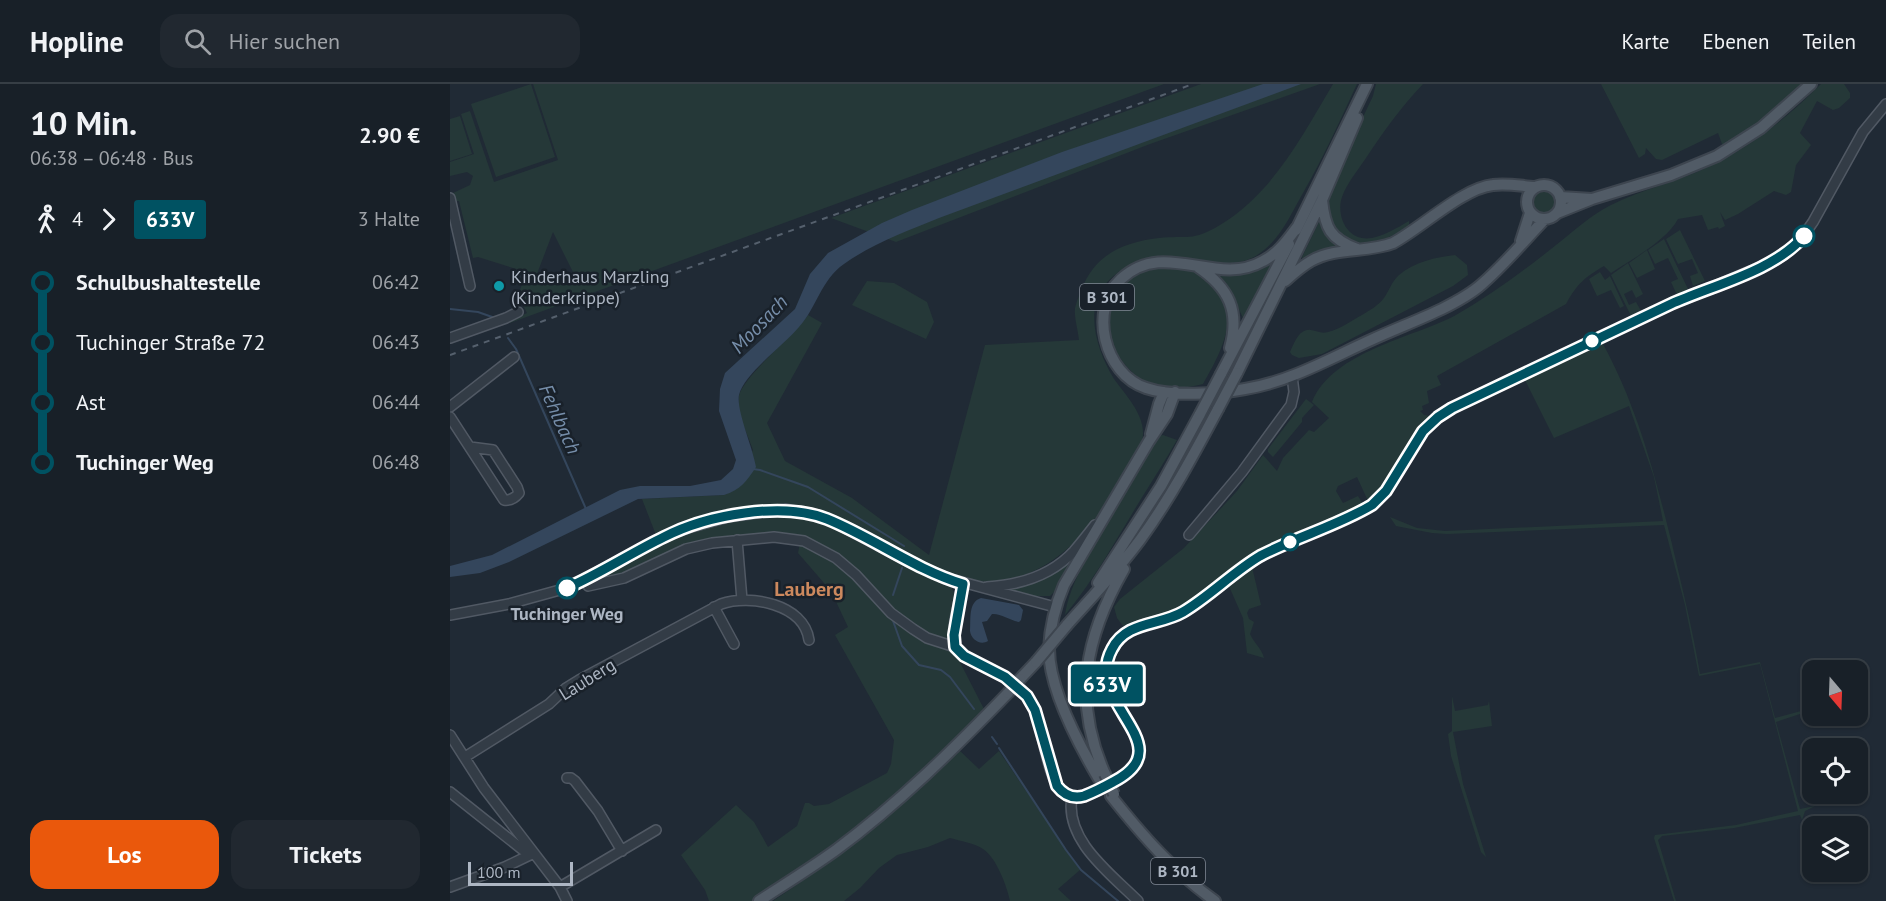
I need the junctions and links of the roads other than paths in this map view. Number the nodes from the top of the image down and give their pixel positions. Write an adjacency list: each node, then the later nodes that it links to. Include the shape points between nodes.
1 (1368, 84): 9 (main road, B 301); 14 (main road, B 301)
2 (1811, 84): 8 (main road, via 1761,128 1718,156)
3 (1886, 104): 51 (street, via 1863,132 1813,222 1790,251 1452,408 1423,431 1386,491 1372,505 1257,558 1181,613 1128,631 1112,648 1106,677 1111,694 1136,735 1137,762 1125,776)
4 (1502, 184): 5 (main road, B 301); 10 (main road); 16 (main road, B 301, via 1471,192 1394,243)
5 (1535, 187): 6 (main road, via 1548,185); 10 (main road)
6 (1560, 197): 8 (main road); 12 (main road)
7 (450, 198): 19 (street)
8 (1592, 199): 12 (main road)
9 (1322, 200): 16 (main road, via 1327,227 1334,237); 18 (main road, B 301)
10 (1526, 201): 11 (main road)
11 (1530, 213): 13 (main road); 15 (main road, B 301)
12 (1557, 213): 13 (main road)
13 (1545, 219): 15 (main road, B 301)
14 (1298, 226): 17 (main road, B 301, via 1280,249 1253,266 1232,270); 23 (main road, B 301)
15 (1517, 249): 24 (main road, B 301, via 1480,286 1442,309)
16 (1360, 250): 18 (main road, B 301, via 1312,261)
17 (1198, 266): 23 (main road, B 301, via 1221,285 1232,307 1234,330); 25 (main road, B 301, via 1169,261 1142,266 1121,278 1107,298 1103,323 1111,353 1125,374)
18 (1281, 285): 35 (main road, B 301, bridge, via 1180,478)
19 (470, 286)
20 (518, 312): 21 (street)
21 (450, 338)
22 (514, 357): 27 (street)
23 (1227, 361): 42 (main road, B 301, bridge, via 1161,486)
24 (1292, 376): 26 (main road, B 301, via 1246,389); 33 (street, via 1291,405)
25 (1143, 387): 26 (main road, B 301); 28 (main road, B 301)
26 (1169, 392): 28 (main road, B 301); 30 (main road, B 301, via 1167,414)
27 (450, 407)
28 (1156, 414): 30 (main road, B 301)
29 (450, 417): 31 (street)
30 (1149, 441): 32 (main road, B 301)
31 (470, 447): 31 (street, via 495,452 519,490 514,499 504,500)
32 (1104, 518): 36 (street, via 1067,558 1040,576 1005,585); 40 (main road, B 301)
33 (1189, 535)
34 (737, 540): 37 (street, via 686,549 624,578); 38 (street); 45 (street, via 774,537 804,541 836,558 902,621 927,638)
35 (1140, 540): 42 (main road, B 301); 48 (main road, B 301, via 1102,610 1086,674 1088,726)
36 (968, 585): 40 (street); 41 (street, via 927,570 838,524 786,509 688,528 665,536 567,588); 45 (street, via 954,635)
37 (588, 586)
38 (742, 600): 39 (street, Lauberg); 43 (street, Lauberg, via 768,603 789,612 804,626)
39 (714, 607): 44 (street); 47 (street, Lauberg, via 572,684 549,705)
40 (1055, 607): 48 (main road, B 301, via 1049,650 1052,670 1073,731)
41 (450, 615)
42 (1069, 623): 58 (main road, bridge, via 958,745 893,804 835,851)
43 (809, 640)
44 (734, 644)
45 (955, 647): 51 (street, via 964,656 1005,677 1027,696 1035,710 1054,780 1061,791)
46 (450, 735): 47 (street)
47 (465, 758): 54 (street)
48 (1102, 776): 60 (main road, B 301, bridge, via 1123,811 1166,861)
49 (567, 778): 53 (street, via 575,781 598,811)
50 (450, 792): 54 (street, via 523,850)
51 (1072, 797): 59 (street, via 1072,821 1077,833)
52 (656, 830): 53 (street)
53 (622, 851): 56 (street)
54 (534, 853): 55 (street); 56 (street)
55 (450, 887)
56 (560, 887): 57 (street)
57 (567, 901)
58 (759, 901)
59 (1138, 901)
60 (1215, 901)

